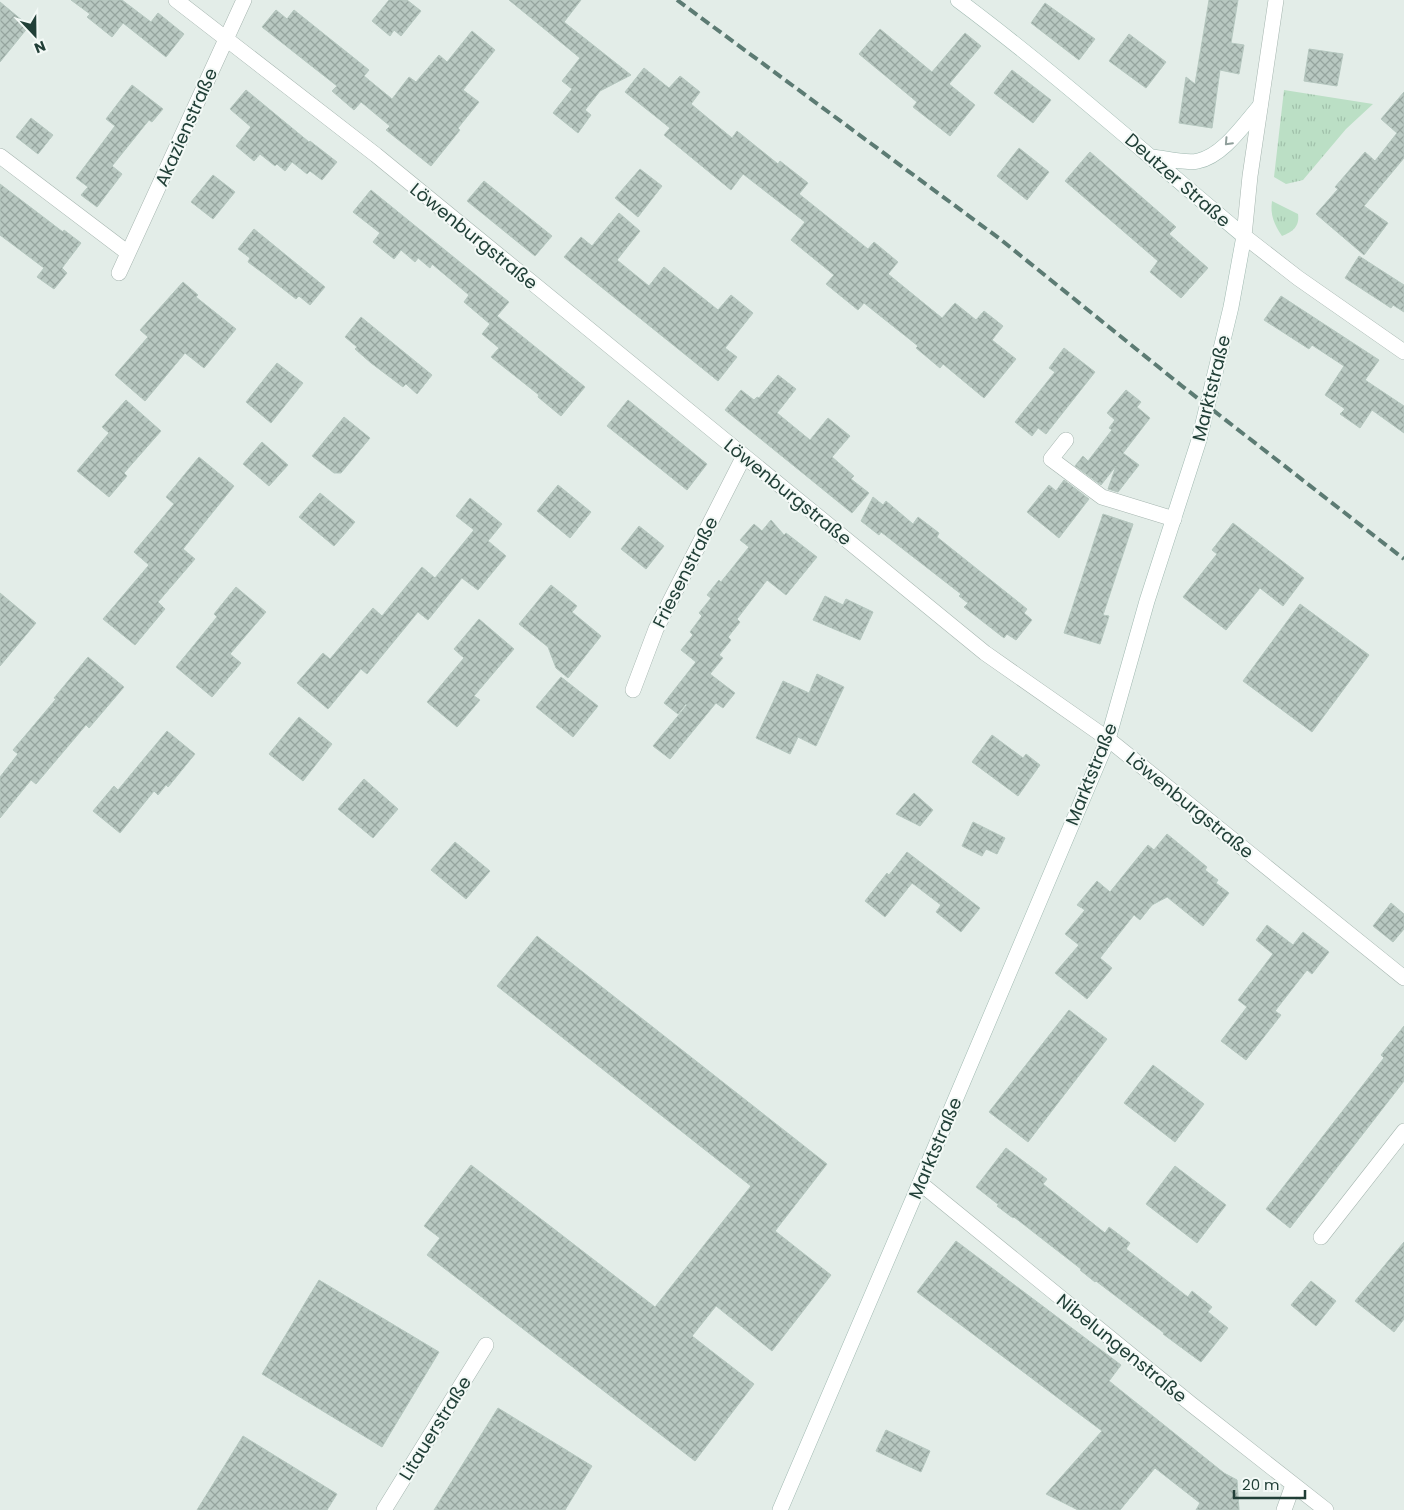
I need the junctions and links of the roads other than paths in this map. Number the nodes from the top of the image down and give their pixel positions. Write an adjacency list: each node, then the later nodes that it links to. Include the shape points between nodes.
1 (176, 0): 5 (street, Löwenburgstraße)
2 (244, 0): 5 (street, Akazienstraße)
3 (958, 0): 8 (street, Deutzer Straße)
4 (1276, 0): 6 (street, Marktstraße)
5 (226, 39): 10 (street, Akazienstraße); 14 (street, Löwenburgstraße, via 376,155)
6 (1260, 106): 8 (street, one-way to 8, via 1227,144 1210,157 1196,162); 9 (street, Marktstraße)
7 (0, 156): 10 (street)
8 (1152, 157): 9 (street, Deutzer Straße)
9 (1244, 236): 12 (street, Deutzer Straße); 15 (street, Marktstraße, via 1231,307)
10 (128, 253): 11 (street, Akazienstraße)
11 (119, 273)
12 (1404, 352)
13 (1066, 440): 15 (street, via 1051,458 1102,497)
14 (744, 456): 16 (street, Friesenstraße, via 656,629); 17 (street, Löwenburgstraße, via 985,653)
15 (1174, 519): 17 (street, Marktstraße)
16 (633, 690)
17 (1108, 739): 18 (street, Löwenburgstraße); 20 (street, Marktstraße)
18 (1404, 978)
19 (1404, 1131): 21 (street)
20 (920, 1183): 23 (street, Nibelungenstraße); 25 (street, Marktstraße)
21 (1321, 1238)
22 (486, 1345): 24 (street, Litauerstraße)
23 (1293, 1485): 26 (street); 27 (street, Nibelungenstraße)
24 (384, 1510)
25 (780, 1510)
26 (1284, 1510)
27 (1326, 1510)

